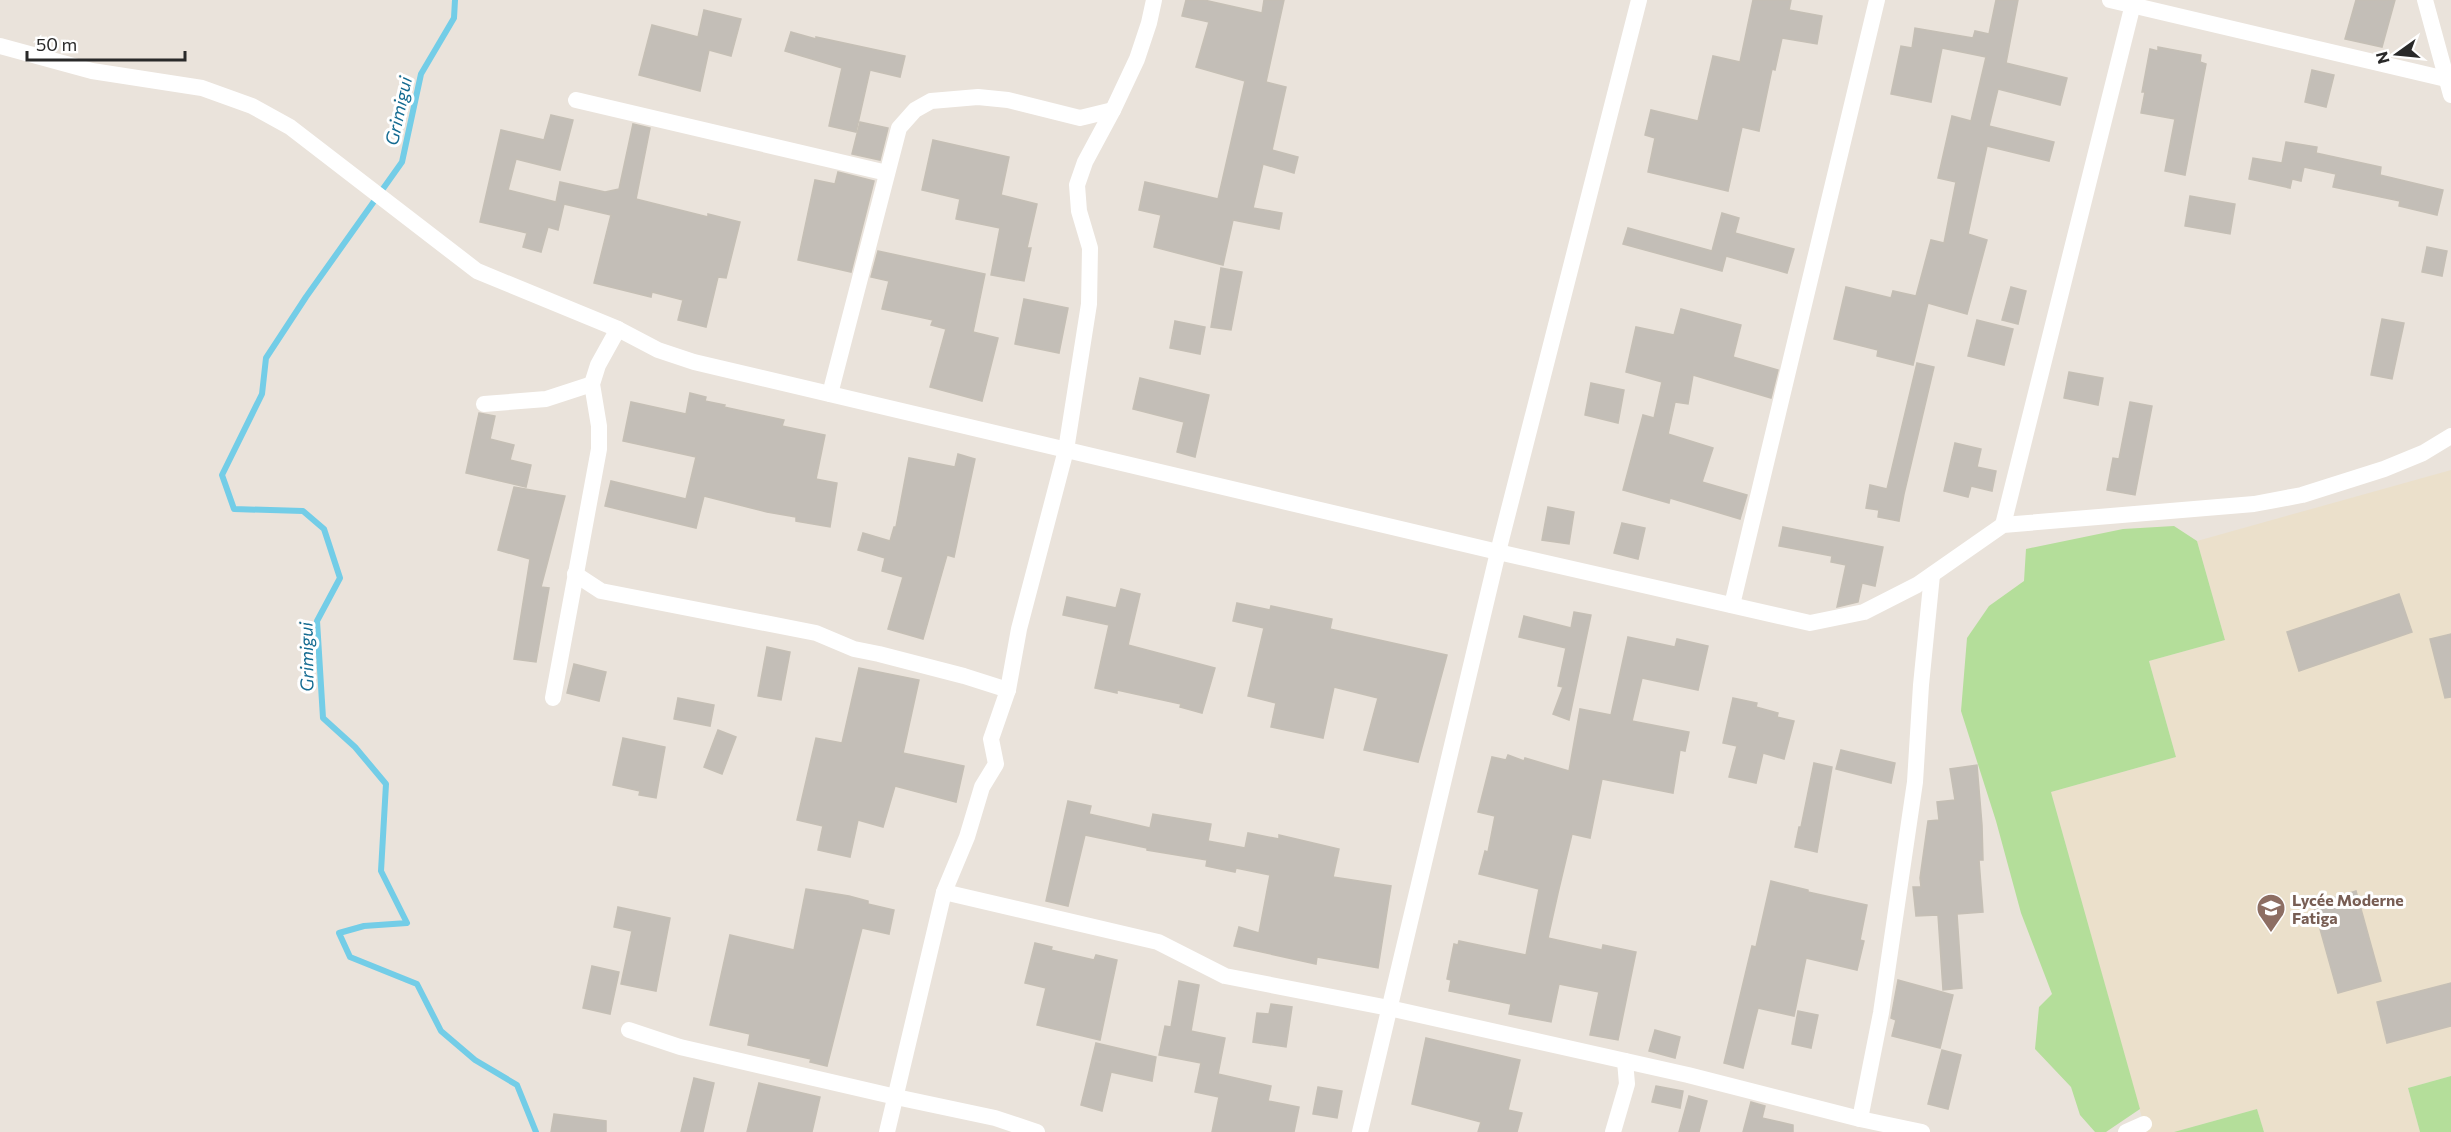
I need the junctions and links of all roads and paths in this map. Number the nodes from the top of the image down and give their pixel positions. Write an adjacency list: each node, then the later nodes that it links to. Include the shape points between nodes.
1 (1154, 0): 10 (street, via 1137,59)
2 (1639, 0): 19 (street)
3 (1877, 0): 22 (street)
4 (2110, 0): 6 (street)
5 (2425, 0): 8 (street)
6 (2134, 3): 8 (street); 18 (street)
7 (0, 46): 12 (street, via 92,70 202,88 252,106 290,128 477,271)
8 (2449, 87)
9 (576, 100): 11 (street)
10 (1113, 110): 11 (street, via 1080,118 1008,100 978,97 932,101 915,110 899,128); 17 (street, via 1077,185 1079,211 1090,248 1089,304)
11 (887, 173): 14 (street)
12 (618, 329): 13 (street); 14 (street, via 658,350 694,362)
13 (592, 384): 15 (street, via 546,399); 20 (street, via 599,426 598,449)
14 (830, 394): 17 (street)
15 (484, 404)
16 (2451, 436): 18 (street, via 2384,469 2302,495 2254,504)
17 (1065, 450): 19 (street); 23 (street, via 1019,628)
18 (2003, 525): 21 (street)
19 (1498, 552): 22 (street); 26 (street)
20 (575, 574): 23 (street, via 601,591 816,633 854,649); 24 (street)
21 (1932, 575): 22 (street, via 1864,612 1810,623); 30 (street, via 1915,782 1881,1013)
22 (1732, 605)
23 (1008, 690): 25 (street, via 991,739 996,764 982,787)
24 (553, 698)
25 (944, 892): 26 (street, via 1158,942 1225,976); 29 (street)
26 (1389, 1008): 28 (street); 34 (street)
27 (629, 1030): 29 (street, via 681,1047)
28 (1625, 1061): 30 (street); 35 (street, via 1627,1083)
29 (896, 1097): 32 (street); 33 (street, via 995,1118)
30 (1860, 1119): 36 (street)
31 (2144, 1124): 37 (street)
32 (886, 1132)
33 (1037, 1132)
34 (1360, 1132)
35 (1613, 1132)
36 (1922, 1132)
37 (2126, 1132)

